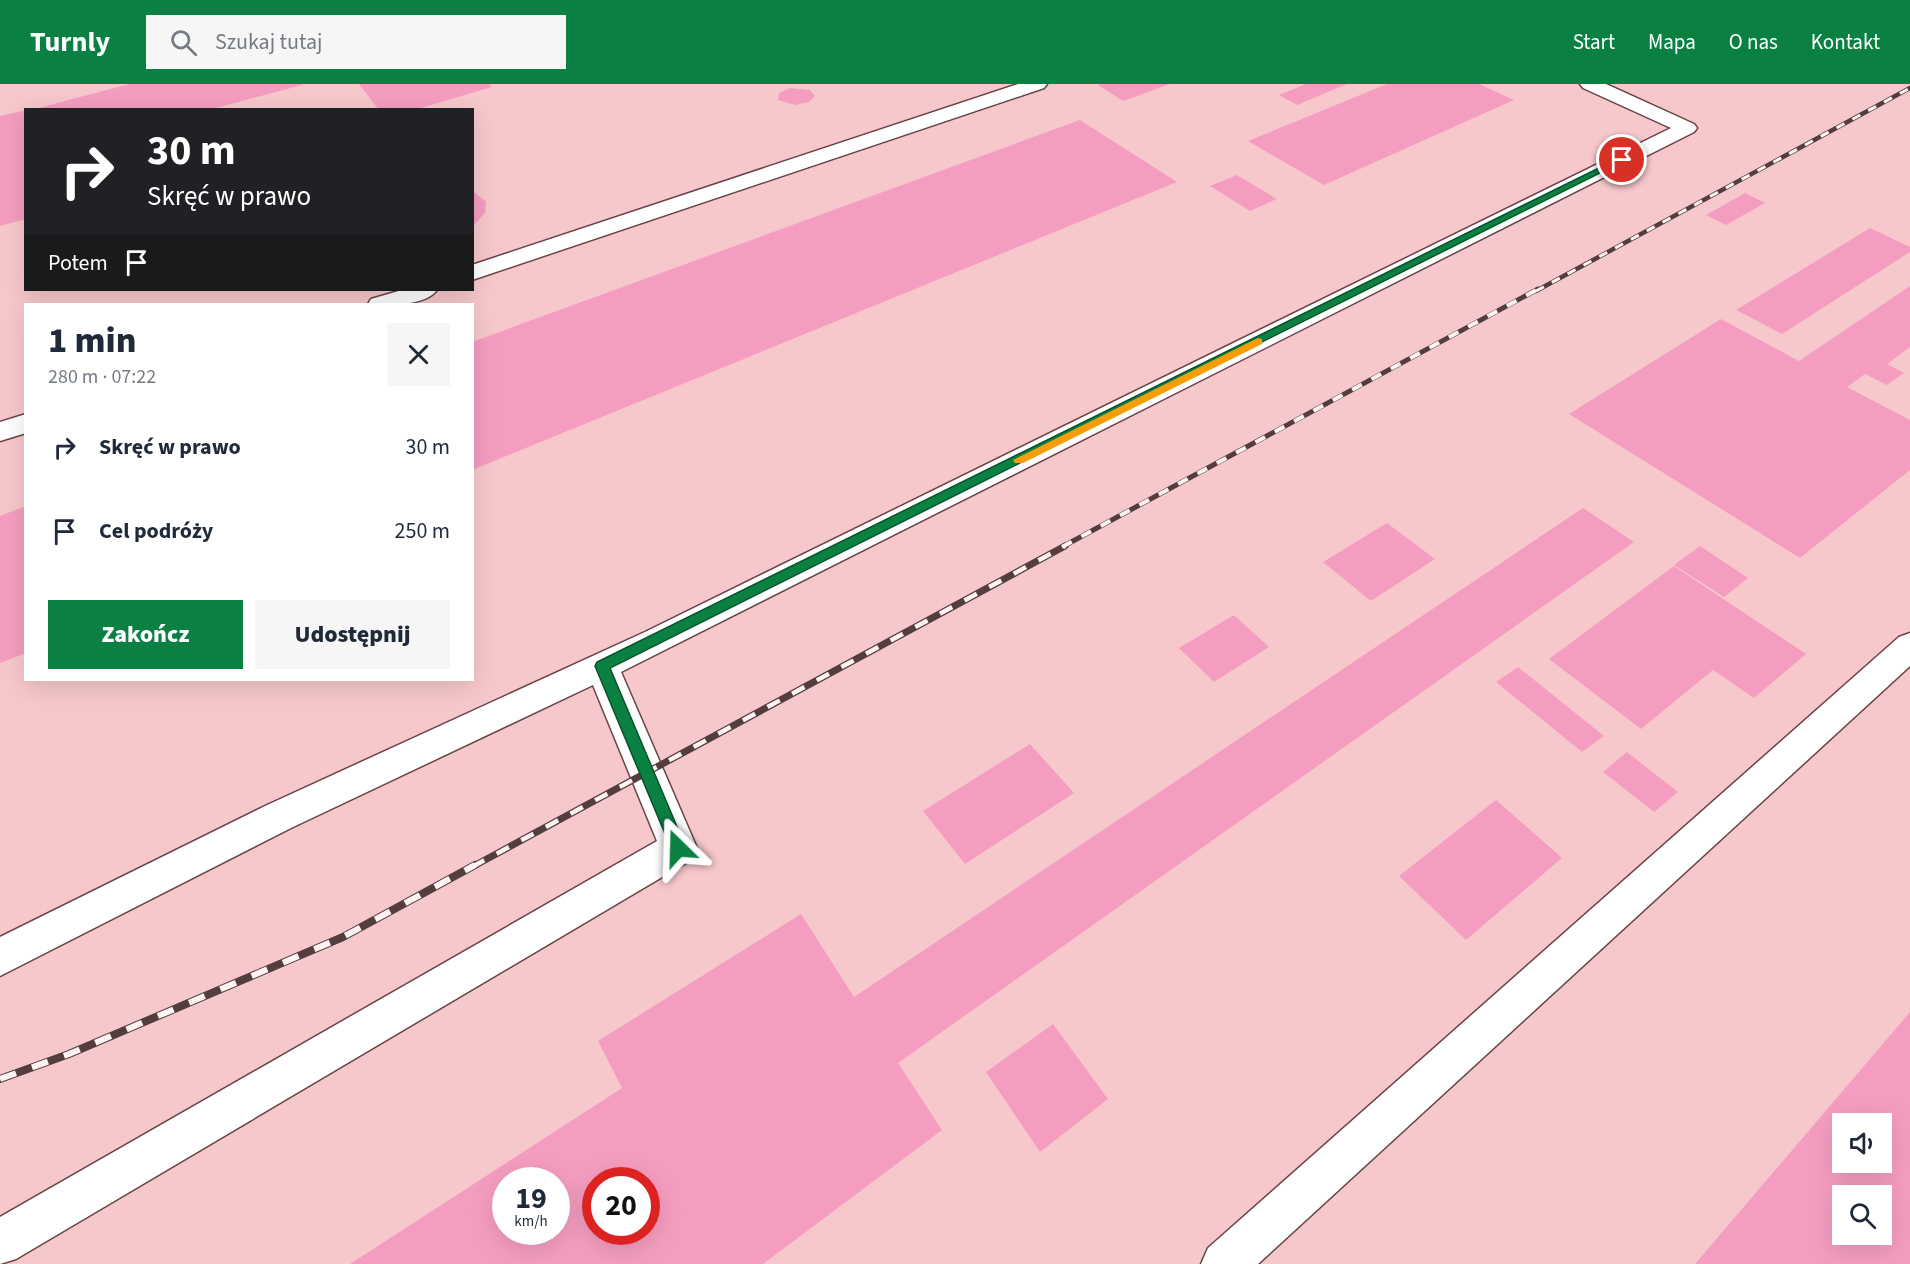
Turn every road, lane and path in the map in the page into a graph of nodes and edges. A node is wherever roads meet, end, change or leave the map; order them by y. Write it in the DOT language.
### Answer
graph roads {
  1 [pos="1037,84"];
  2 [pos="1590,84"];
  3 [pos="474,272"];
  4 [pos="421,291"];
  5 [pos="383,303"];
  6 [pos="24,424"];
  7 [pos="0,432"];
  8 [pos="1910,646"];
  9 [pos="602,666"];
  10 [pos="0,957"];
  11 [pos="0,1243"];
  12 [pos="1224,1264"];
  1 -- 3 [label="lane"];
  2 -- 9 [label="lane"];
  4 -- 5 [label="lane"];
  6 -- 7 [label="lane"];
  8 -- 12 [label="lane"];
  9 -- 10 [label="lane"];
  9 -- 11 [label="lane"];
}
